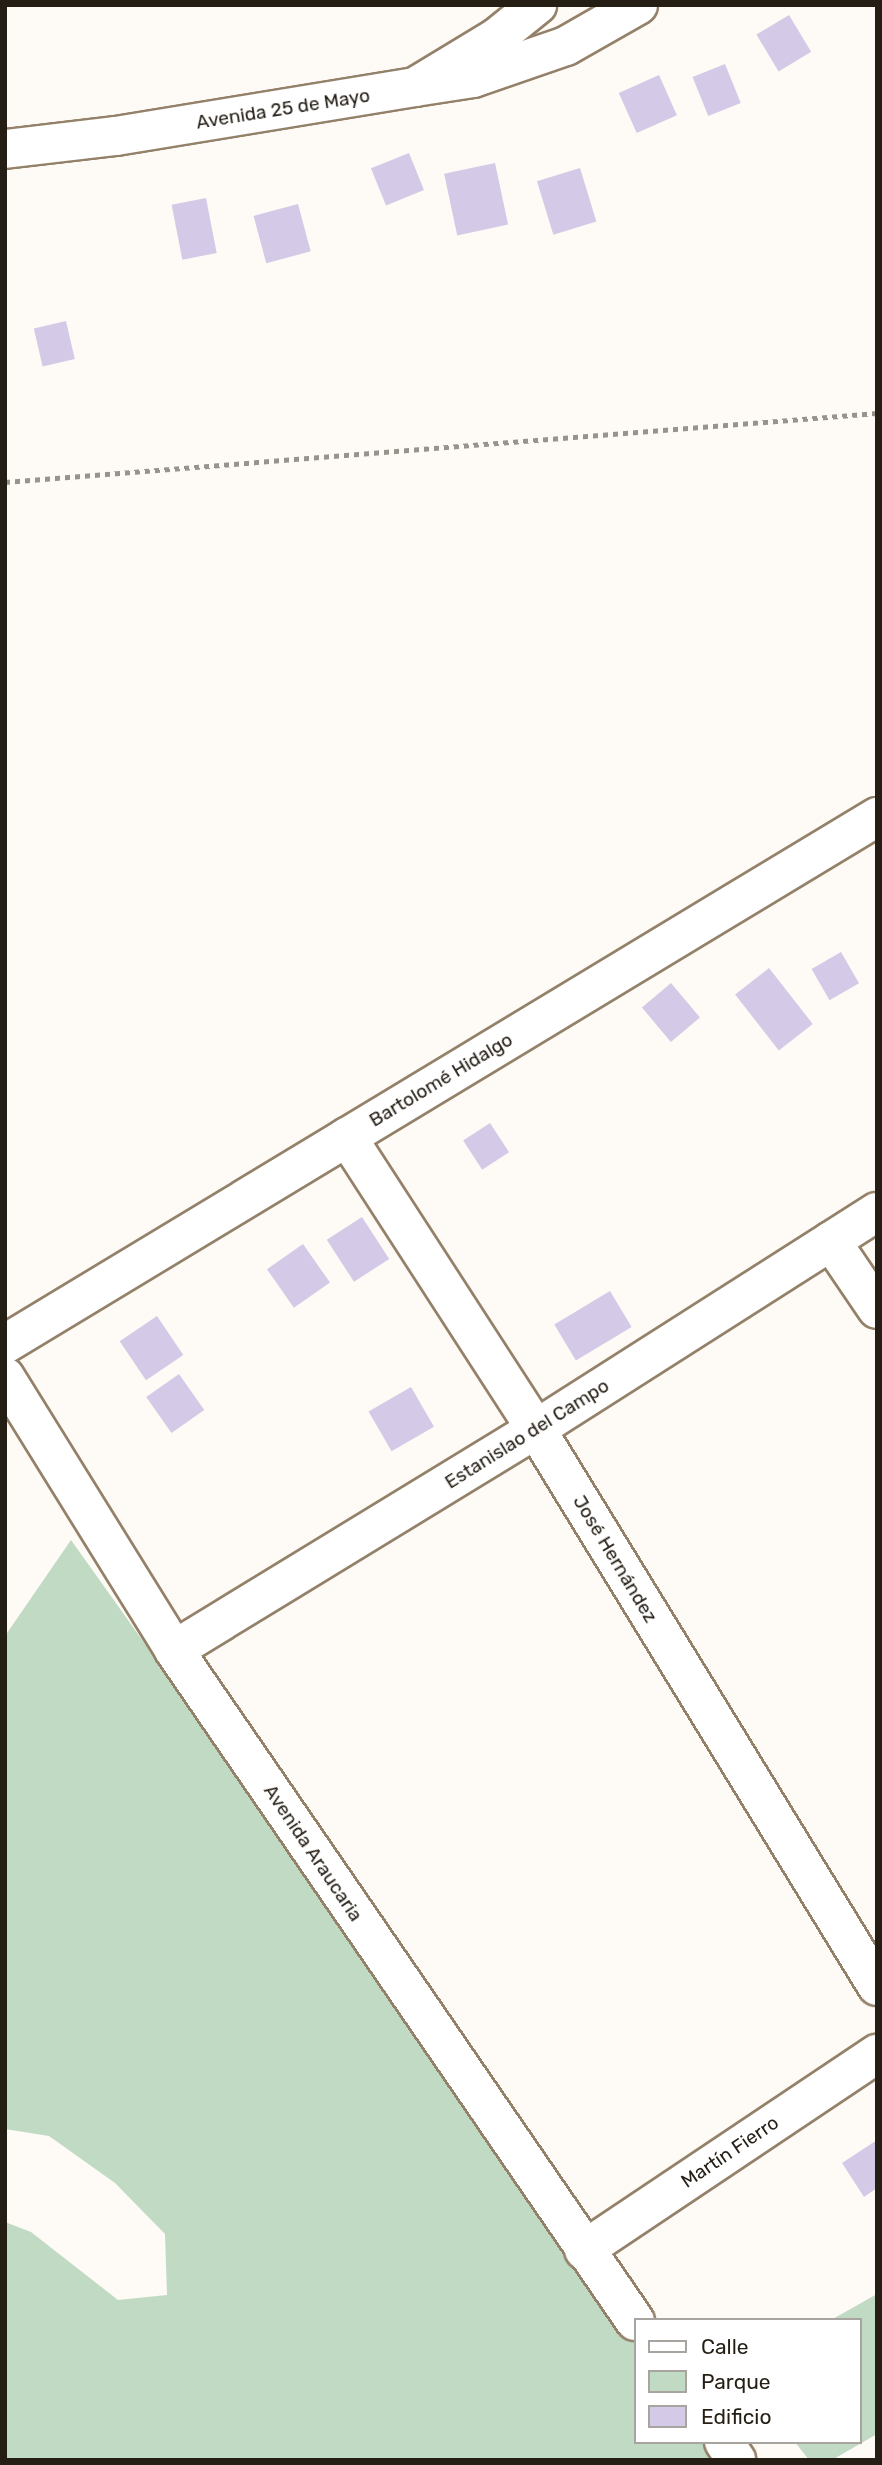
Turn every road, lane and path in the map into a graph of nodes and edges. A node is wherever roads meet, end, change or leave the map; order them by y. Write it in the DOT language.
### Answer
graph roads {
  1 [pos="537,5"];
  2 [pos="638,5"];
  3 [pos="415,87"];
  4 [pos="5,149"];
  5 [pos="877,413"];
  6 [pos="5,482"];
  7 [pos="877,817"];
  8 [pos="347,1137"];
  9 [pos="877,1212"];
  10 [pos="831,1241"];
  11 [pos="877,1310"];
  12 [pos="5,1344"];
  13 [pos="5,1377"];
  14 [pos="536,1429"];
  15 [pos="174,1650"];
  16 [pos="877,1986"];
  17 [pos="877,2054"];
  18 [pos="584,2250"];
  19 [pos="634,2320"];
  20 [pos="725,2444"];
  21 [pos="736,2460"];
  1 -- 3 [label="street, Avenida 25 de Mayo"];
  2 -- 3 [label="street"];
  3 -- 4 [label="street, Avenida 25 de Mayo"];
  5 -- 6 [label="path"];
  7 -- 8 [label="street, Bartolomé Hidalgo"];
  8 -- 12 [label="street, Bartolomé Hidalgo"];
  8 -- 14 [label="street, José Hernández"];
  9 -- 10 [label="street, Estanislao del Campo"];
  10 -- 11 [label="street"];
  10 -- 14 [label="street, Estanislao del Campo"];
  13 -- 15 [label="street, Avenida Araucaria"];
  14 -- 15 [label="street, Estanislao del Campo"];
  14 -- 16 [label="street, José Hernández"];
  15 -- 18 [label="street, Avenida Araucaria"];
  17 -- 18 [label="street, Martín Fierro"];
  18 -- 19 [label="street, Avenida Araucaria"];
  20 -- 21 [label="street"];
}
